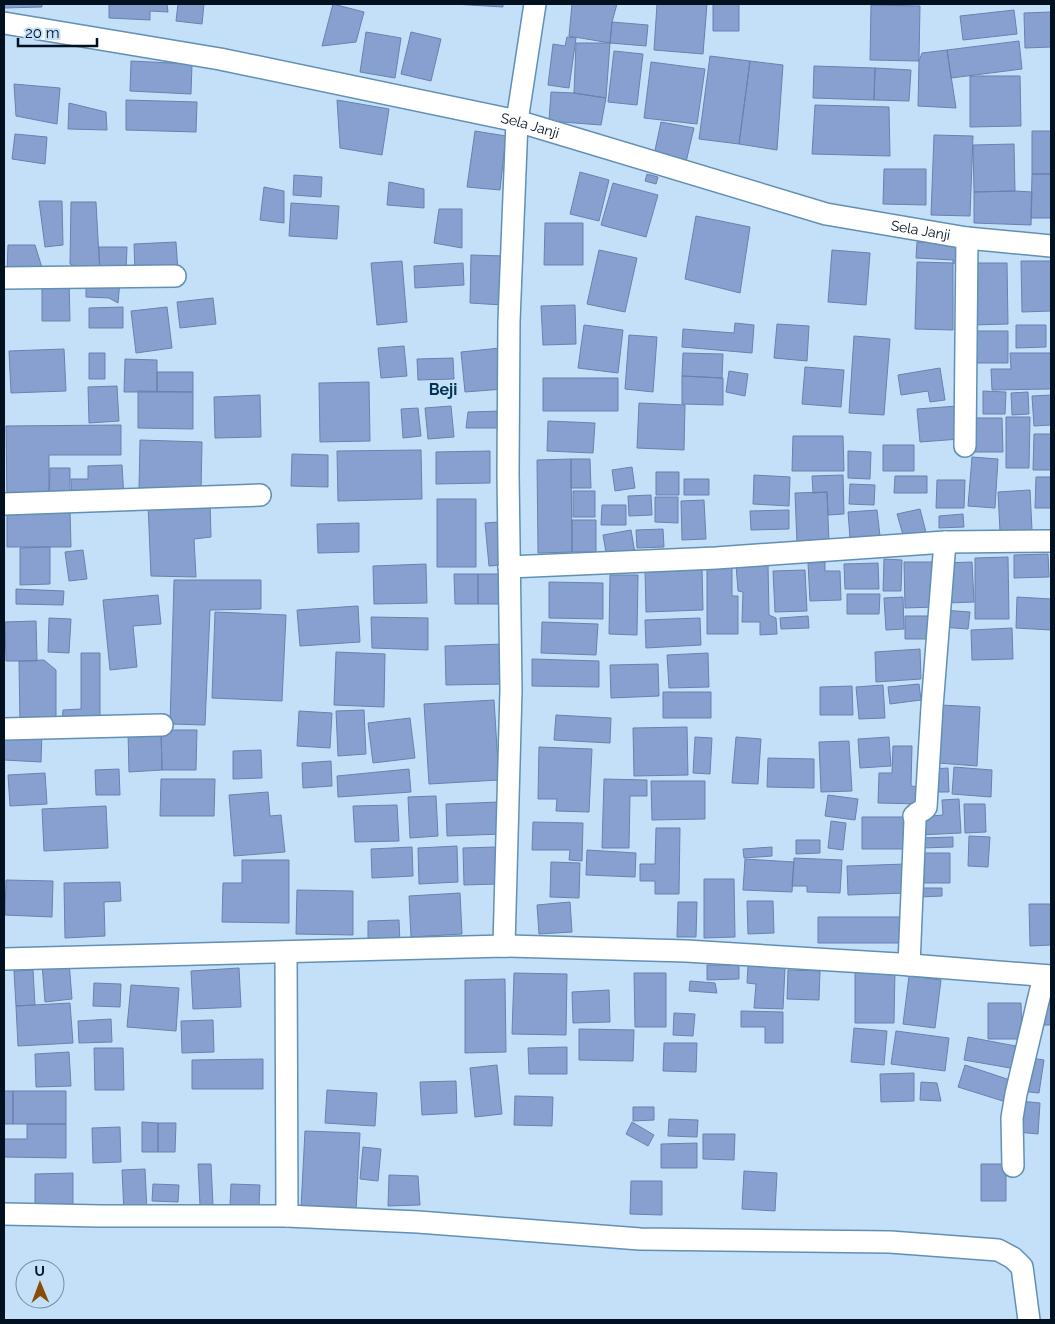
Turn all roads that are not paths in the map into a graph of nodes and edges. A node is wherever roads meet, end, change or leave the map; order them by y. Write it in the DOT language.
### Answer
graph roads {
  1 [pos="535,4"];
  2 [pos="4,23"];
  3 [pos="517,121"];
  4 [pos="967,238"];
  5 [pos="1051,246"];
  6 [pos="175,276"];
  7 [pos="4,278"];
  8 [pos="965,446"];
  9 [pos="260,495"];
  10 [pos="4,504"];
  11 [pos="1051,541"];
  12 [pos="945,542"];
  13 [pos="509,567"];
  14 [pos="162,725"];
  15 [pos="4,728"];
  16 [pos="504,946"];
  17 [pos="286,952"];
  18 [pos="4,959"];
  19 [pos="909,965"];
  20 [pos="1048,976"];
  21 [pos="1013,1166"];
  22 [pos="4,1214"];
  23 [pos="287,1216"];
  24 [pos="1029,1320"];
  1 -- 3 [label="street"];
  2 -- 3 [label="street, Sela Janji"];
  3 -- 4 [label="street, Sela Janji"];
  3 -- 13 [label="street"];
  4 -- 5 [label="street, Sela Janji"];
  4 -- 8 [label="street"];
  6 -- 7 [label="street"];
  9 -- 10 [label="street"];
  11 -- 12 [label="street"];
  12 -- 13 [label="street"];
  12 -- 19 [label="street"];
  13 -- 16 [label="street"];
  14 -- 15 [label="street"];
  16 -- 17 [label="street"];
  16 -- 19 [label="street"];
  17 -- 18 [label="street"];
  17 -- 23 [label="street"];
  19 -- 20 [label="street"];
  20 -- 21 [label="street"];
  22 -- 23 [label="street"];
  23 -- 24 [label="street"];
}
